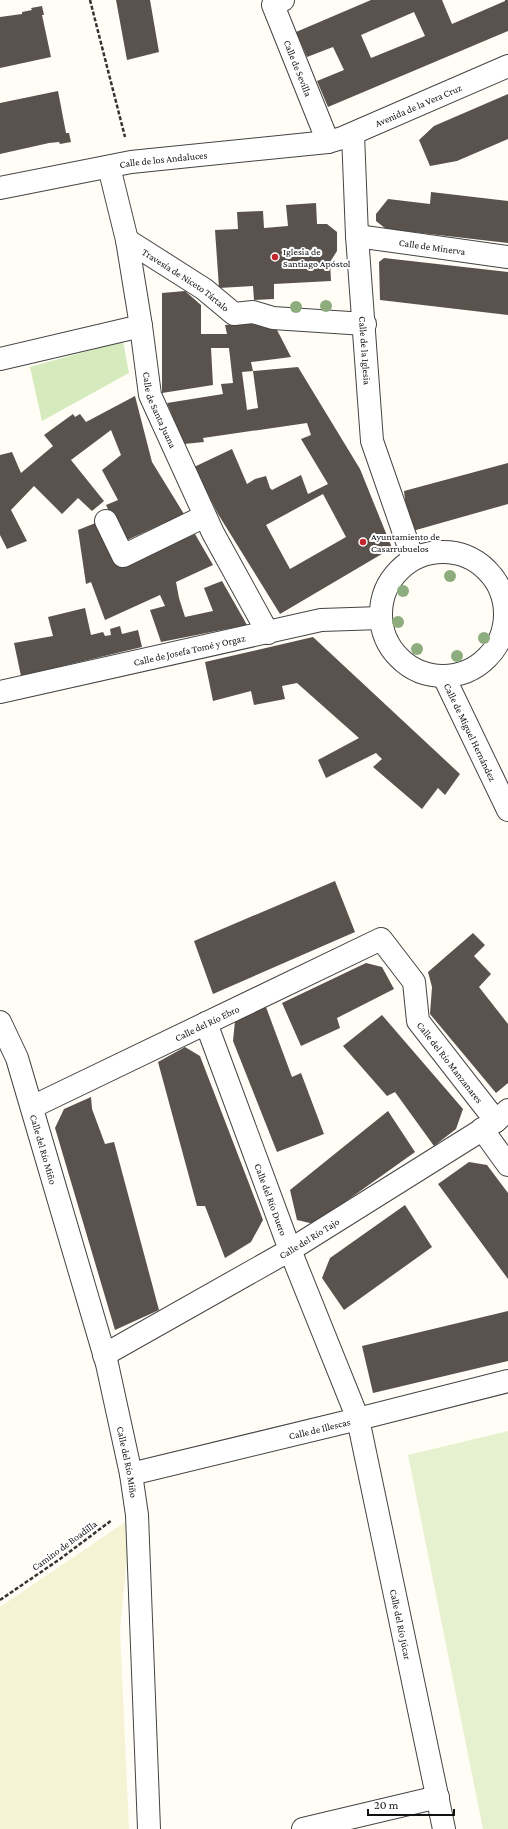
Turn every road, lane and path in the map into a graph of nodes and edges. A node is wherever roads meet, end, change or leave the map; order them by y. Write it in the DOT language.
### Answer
graph roads {
  1 [pos="90,0"];
  2 [pos="283,0"];
  3 [pos="508,66"];
  4 [pos="354,134"];
  5 [pos="328,142"];
  6 [pos="131,162"];
  7 [pos="109,167"];
  8 [pos="0,188"];
  9 [pos="358,236"];
  10 [pos="127,240"];
  11 [pos="508,257"];
  12 [pos="365,324"];
  13 [pos="141,326"];
  14 [pos="0,359"];
  15 [pos="205,516"];
  16 [pos="106,521"];
  17 [pos="413,559"];
  18 [pos="506,596"];
  19 [pos="381,618"];
  20 [pos="268,633"];
  21 [pos="444,677"];
  22 [pos="1,686"];
  23 [pos="508,810"];
  24 [pos="381,939"];
  25 [pos="0,1022"];
  26 [pos="206,1023"];
  27 [pos="32,1106"];
  28 [pos="495,1120"];
  29 [pos="508,1166"];
  30 [pos="290,1250"];
  31 [pos="104,1355"];
  32 [pos="508,1381"];
  33 [pos="358,1419"];
  34 [pos="131,1474"];
  35 [pos="135,1499"];
  36 [pos="0,1600"];
  37 [pos="438,1797"];
  38 [pos="149,1829"];
  39 [pos="303,1829"];
  40 [pos="444,1829"];
  1 -- 6 [label="path"];
  2 -- 5 [label="street, Calle de Sevilla"];
  3 -- 4 [label="street, Avenida de la Vera Cruz"];
  4 -- 5 [label="street, Avenida de la Vera Cruz"];
  4 -- 9 [label="street, Calle de la Iglesia"];
  5 -- 6 [label="street, Calle de los Andaluces"];
  6 -- 7 [label="street, Calle de los Andaluces"];
  7 -- 8 [label="street, Calle de los Andaluces"];
  7 -- 10 [label="street, Calle de Santa Juana"];
  9 -- 11 [label="street, Calle de Minerva"];
  9 -- 12 [label="street, Calle de la Iglesia"];
  10 -- 12 [label="street, Travesía de Niceto Tártalo"];
  10 -- 13 [label="street, Calle de Santa Juana"];
  12 -- 17 [label="street, Calle de la Iglesia"];
  13 -- 14 [label="street"];
  13 -- 15 [label="street, Calle de Santa Juana"];
  15 -- 16 [label="street"];
  15 -- 20 [label="street, Calle de Santa Juana"];
  17 -- 18 [label="street"];
  17 -- 19 [label="street"];
  18 -- 21 [label="street"];
  19 -- 20 [label="street, Calle de Josefa Tomé y Orgaz"];
  19 -- 21 [label="street"];
  20 -- 22 [label="street, Calle de Josefa Tomé y Orgaz"];
  21 -- 23 [label="street, Calle de Miguel Hernández"];
  24 -- 26 [label="street, Calle del Río Ebro"];
  24 -- 28 [label="street, Calle del Río Manzanares"];
  25 -- 27 [label="street, Calle del Río Miño"];
  26 -- 27 [label="street, Calle del Río Ebro"];
  26 -- 30 [label="street, Calle del Río Duero"];
  27 -- 31 [label="street, Calle del Río Miño"];
  28 -- 29 [label="street, Calle del Río Manzanares"];
  28 -- 30 [label="street, Calle del Río Tajo"];
  30 -- 31 [label="street, Calle del Río Tajo"];
  30 -- 33 [label="street, Calle del Río Duero"];
  31 -- 34 [label="street, Calle del Río Miño"];
  32 -- 33 [label="street, Calle de Illescas"];
  33 -- 34 [label="street, Calle de Illescas"];
  33 -- 37 [label="street, Calle del Río Júcar"];
  34 -- 35 [label="street, Calle del Río Miño"];
  35 -- 36 [label="path, Camino de Boadilla"];
  35 -- 38 [label="street, Calle del Río Miño"];
  37 -- 39 [label="street"];
  37 -- 40 [label="street, Calle del Río Júcar"];
}
